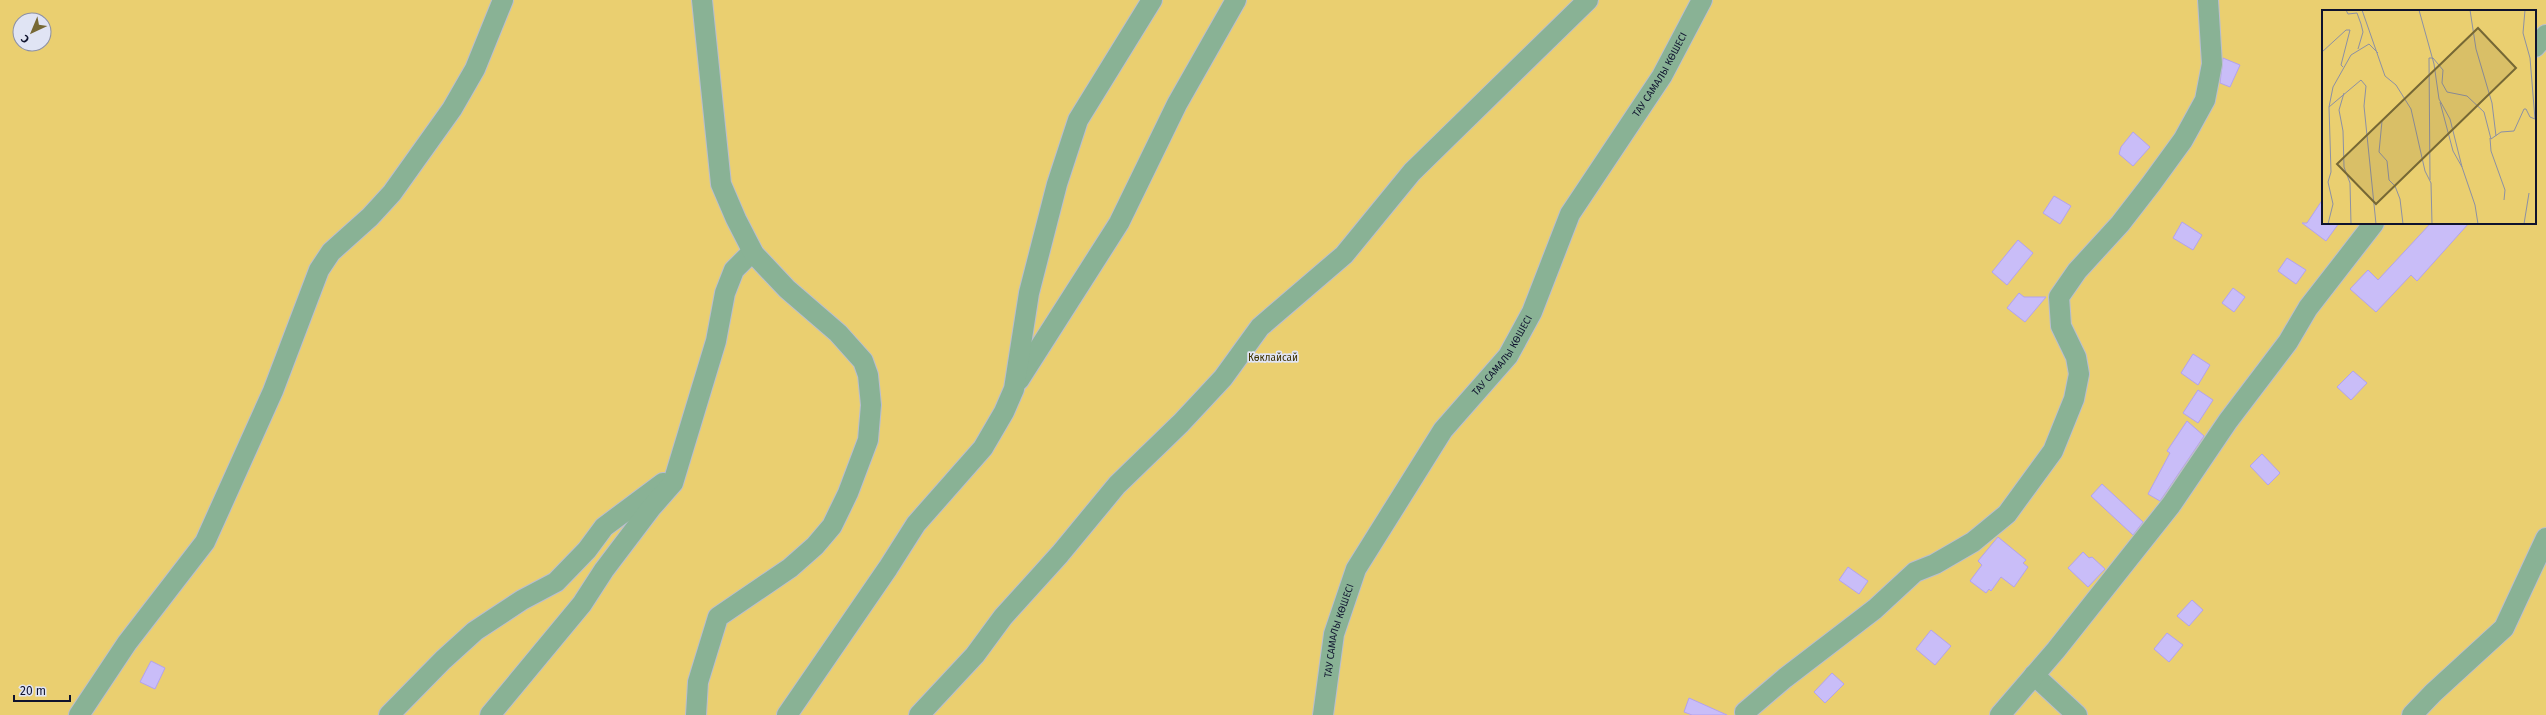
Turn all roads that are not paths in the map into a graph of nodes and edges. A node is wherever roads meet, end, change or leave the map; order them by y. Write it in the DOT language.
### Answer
graph roads {
  1 [pos="503,0"];
  2 [pos="702,0"];
  3 [pos="1152,0"];
  4 [pos="1236,0"];
  5 [pos="1588,0"];
  6 [pos="1702,0"];
  7 [pos="2208,0"];
  8 [pos="2373,224"];
  9 [pos="754,254"];
  10 [pos="1014,388"];
  11 [pos="676,473"];
  12 [pos="2546,538"];
  13 [pos="2034,675"];
  14 [pos="1745,712"];
  15 [pos="2078,714"];
  16 [pos="79,715"];
  17 [pos="389,715"];
  18 [pos="490,715"];
  19 [pos="696,715"];
  20 [pos="787,715"];
  21 [pos="919,715"];
  22 [pos="1322,715"];
  23 [pos="2000,715"];
  24 [pos="2412,715"];
  1 -- 16 [label="street"];
  2 -- 9 [label="street"];
  3 -- 10 [label="street"];
  4 -- 10 [label="street"];
  5 -- 21 [label="street"];
  6 -- 22 [label="street, ТАУ САМАЛЫ КӨШЕСІ"];
  7 -- 14 [label="street"];
  8 -- 13 [label="street"];
  9 -- 11 [label="street"];
  9 -- 19 [label="street"];
  10 -- 20 [label="street"];
  11 -- 17 [label="street"];
  11 -- 18 [label="street"];
  12 -- 24 [label="street"];
  13 -- 15 [label="street"];
  13 -- 23 [label="street"];
}
